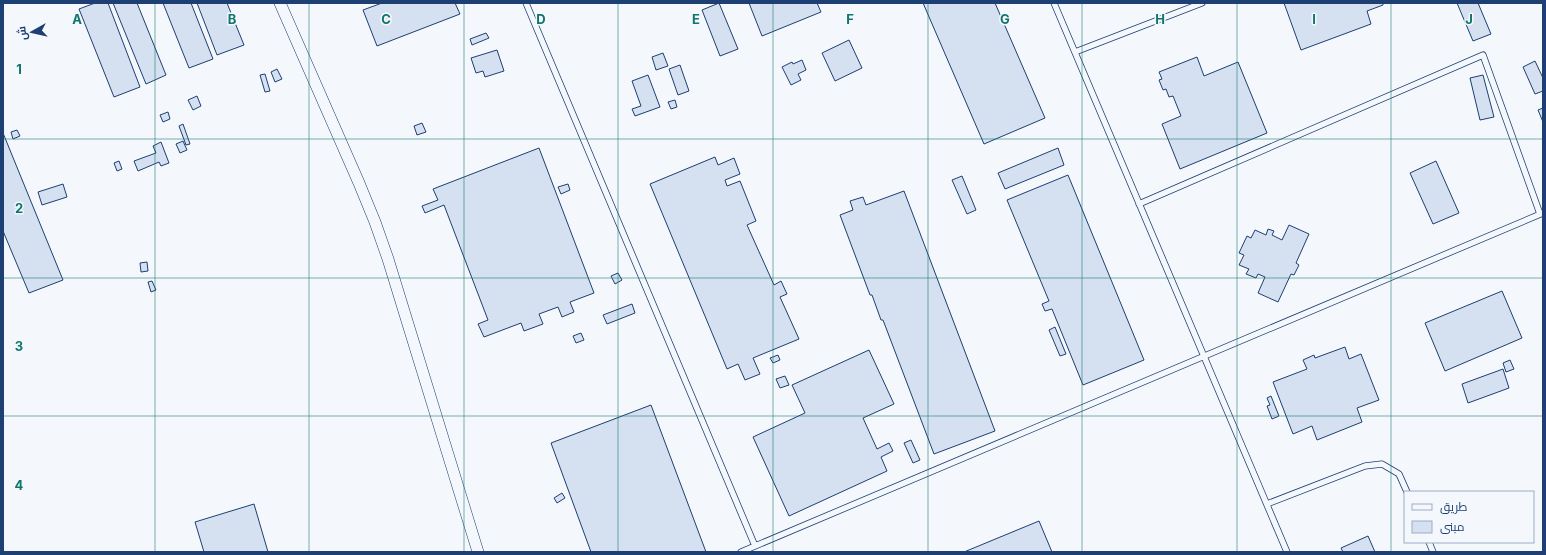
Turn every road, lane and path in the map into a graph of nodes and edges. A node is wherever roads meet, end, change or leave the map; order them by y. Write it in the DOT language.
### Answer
graph roads {
  1 [pos="280,3"];
  2 [pos="526,3"];
  3 [pos="1054,3"];
  4 [pos="1202,3"];
  5 [pos="1075,52"];
  6 [pos="1139,204"];
  7 [pos="1542,213"];
  8 [pos="1204,356"];
  9 [pos="1407,491"];
  10 [pos="1266,504"];
  11 [pos="755,546"];
  12 [pos="478,552"];
  13 [pos="741,552"];
  14 [pos="1287,552"];
  1 -- 12 [label="street"];
  2 -- 11 [label="lane"];
  3 -- 5 [label="lane"];
  4 -- 5 [label="lane"];
  5 -- 6 [label="lane"];
  6 -- 7 [label="lane"];
  6 -- 8 [label="lane"];
  7 -- 8 [label="lane"];
  8 -- 10 [label="lane"];
  8 -- 11 [label="lane"];
  9 -- 10 [label="lane"];
  10 -- 14 [label="lane"];
  11 -- 13 [label="lane"];
}
